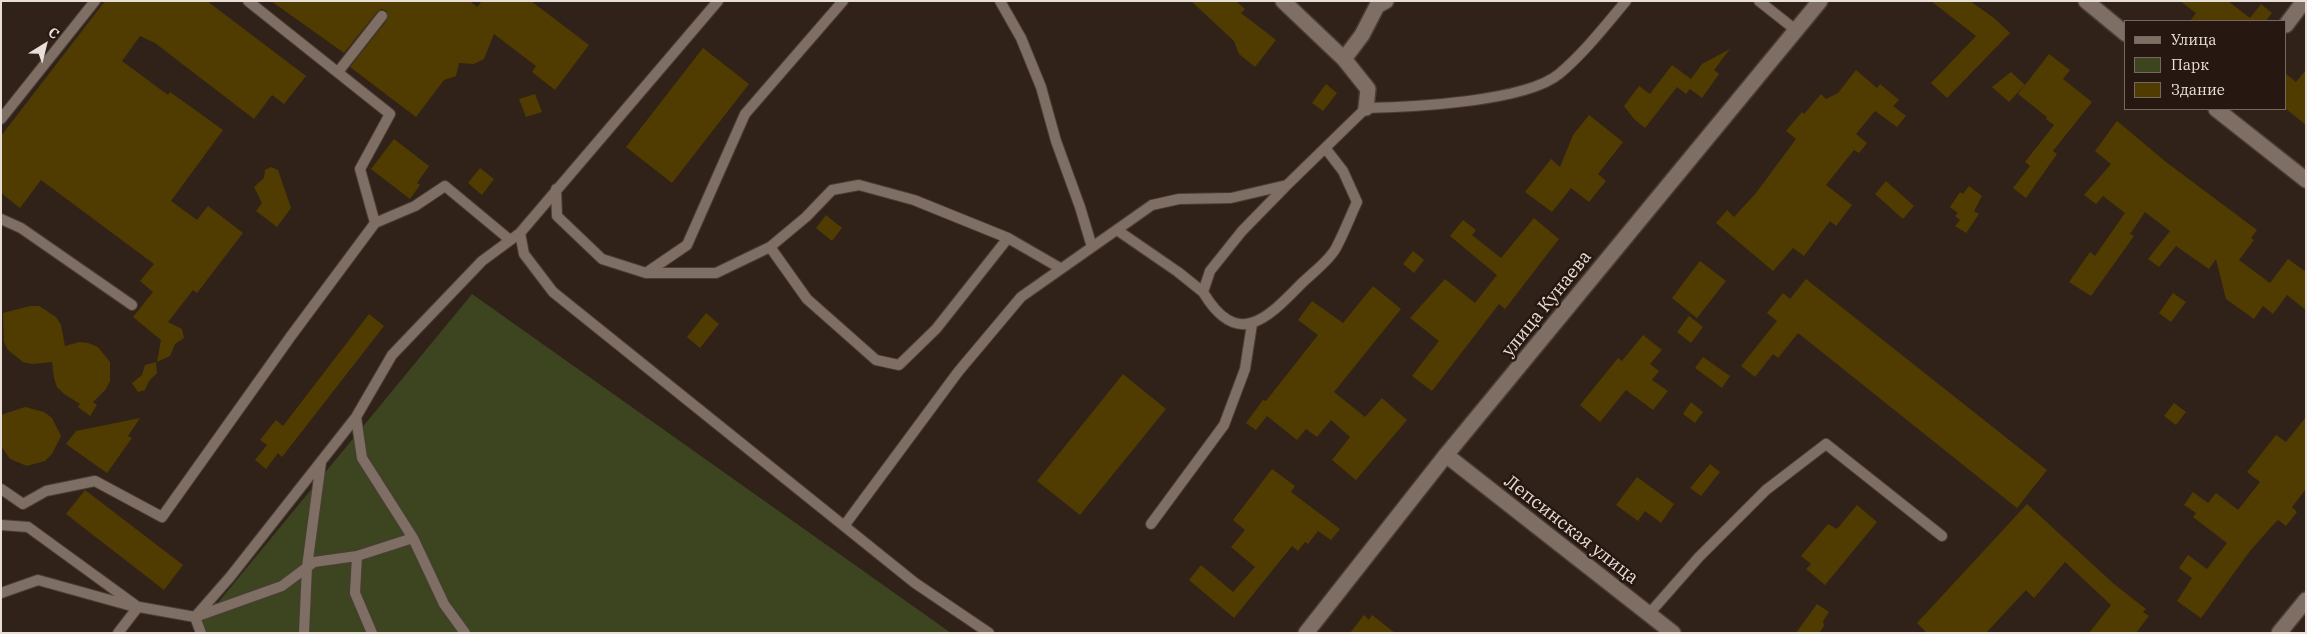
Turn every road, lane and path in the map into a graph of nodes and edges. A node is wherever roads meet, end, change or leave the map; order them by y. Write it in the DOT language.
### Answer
graph roads {
  1 [pos="96,1"];
  2 [pos="248,1"];
  3 [pos="718,1"];
  4 [pos="843,1"];
  5 [pos="1000,1"];
  6 [pos="1283,1"];
  7 [pos="1386,1"];
  8 [pos="1626,1"];
  9 [pos="1759,1"];
  10 [pos="1820,1"];
  11 [pos="2086,1"];
  12 [pos="2304,1"];
  13 [pos="382,16"];
  14 [pos="2287,24"];
  15 [pos="1796,31"];
  16 [pos="2124,32"];
  17 [pos="1344,59"];
  18 [pos="338,72"];
  19 [pos="1366,108"];
  20 [pos="2219,110"];
  21 [pos="1,120"];
  22 [pos="1326,149"];
  23 [pos="2306,180"];
  24 [pos="1287,185"];
  25 [pos="556,189"];
  26 [pos="1,219"];
  27 [pos="375,223"];
  28 [pos="1117,230"];
  29 [pos="520,233"];
  30 [pos="1008,238"];
  31 [pos="510,240"];
  32 [pos="770,247"];
  33 [pos="1092,247"];
  34 [pos="1060,268"];
  35 [pos="646,273"];
  36 [pos="1202,292"];
  37 [pos="132,305"];
  38 [pos="1252,324"];
  39 [pos="356,417"];
  40 [pos="1446,455"];
  41 [pos="322,460"];
  42 [pos="1,489"];
  43 [pos="1150,524"];
  44 [pos="1,525"];
  45 [pos="844,526"];
  46 [pos="1942,536"];
  47 [pos="413,538"];
  48 [pos="357,556"];
  49 [pos="307,568"];
  50 [pos="1,593"];
  51 [pos="2306,600"];
  52 [pos="138,607"];
  53 [pos="1648,615"];
  54 [pos="195,617"];
  55 [pos="118,633"];
  56 [pos="201,633"];
  57 [pos="304,633"];
  58 [pos="372,633"];
  59 [pos="466,633"];
  60 [pos="989,633"];
  61 [pos="1306,633"];
  62 [pos="1673,633"];
  63 [pos="2279,633"];
  1 -- 21 [label="lane"];
  2 -- 18 [label="lane"];
  3 -- 25 [label="lane"];
  4 -- 35 [label="lane"];
  5 -- 33 [label="lane"];
  6 -- 17 [label="main road"];
  7 -- 17 [label="main road"];
  8 -- 19 [label="lane"];
  9 -- 15 [label="lane"];
  10 -- 15 [label="main road, улица Кунаева"];
  11 -- 16 [label="main road"];
  12 -- 14 [label="main road"];
  13 -- 18 [label="lane"];
  15 -- 40 [label="main road, улица Кунаева"];
  17 -- 19 [label="main road"];
  18 -- 27 [label="lane"];
  19 -- 22 [label="lane"];
  20 -- 23 [label="main road"];
  22 -- 24 [label="lane"];
  22 -- 38 [label="lane"];
  24 -- 28 [label="lane"];
  24 -- 36 [label="lane"];
  25 -- 29 [label="lane"];
  25 -- 35 [label="lane"];
  26 -- 37 [label="lane"];
  27 -- 31 [label="lane"];
  27 -- 42 [label="lane"];
  28 -- 33 [label="lane"];
  28 -- 36 [label="lane"];
  29 -- 31 [label="lane"];
  29 -- 45 [label="lane"];
  30 -- 32 [label="lane"];
  30 -- 32 [label="lane"];
  30 -- 34 [label="lane"];
  31 -- 39 [label="lane"];
  32 -- 35 [label="lane"];
  33 -- 34 [label="lane"];
  34 -- 45 [label="lane"];
  36 -- 38 [label="lane"];
  38 -- 43 [label="lane"];
  39 -- 41 [label="lane"];
  39 -- 47 [label="lane"];
  40 -- 53 [label="main road, Лепсинская улица"];
  40 -- 61 [label="main road, улица Кунаева"];
  41 -- 49 [label="lane"];
  41 -- 54 [label="lane"];
  44 -- 52 [label="lane"];
  45 -- 60 [label="lane"];
  46 -- 53 [label="lane"];
  47 -- 48 [label="lane"];
  47 -- 59 [label="lane"];
  48 -- 49 [label="lane"];
  48 -- 58 [label="lane"];
  49 -- 54 [label="lane"];
  49 -- 57 [label="lane"];
  50 -- 52 [label="lane"];
  51 -- 63 [label="main road"];
  52 -- 54 [label="lane"];
  52 -- 55 [label="lane"];
  53 -- 62 [label="main road, Лепсинская улица"];
  54 -- 56 [label="lane"];
}
